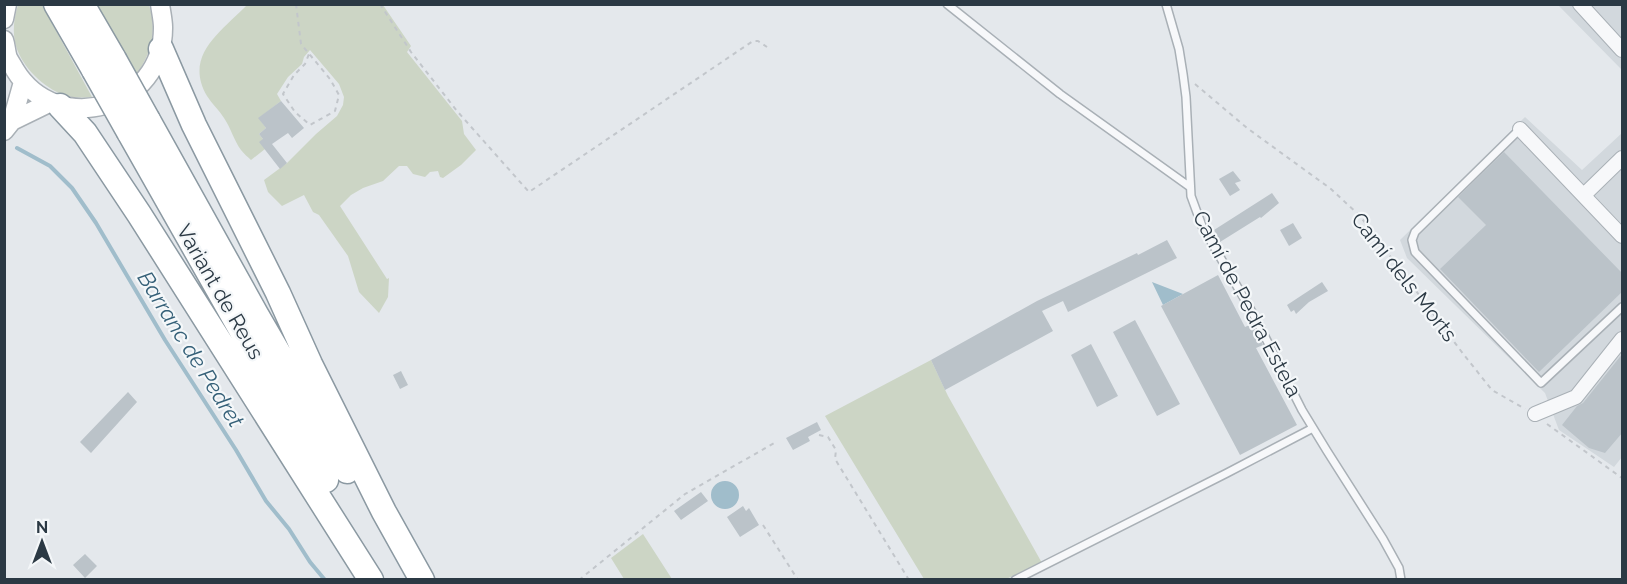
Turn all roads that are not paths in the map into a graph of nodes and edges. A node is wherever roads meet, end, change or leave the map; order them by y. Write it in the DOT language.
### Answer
graph roads {
  1 [pos="7,4"];
  2 [pos="56,4"];
  3 [pos="82,4"];
  4 [pos="160,4"];
  5 [pos="947,4"];
  6 [pos="1166,4"];
  7 [pos="1580,4"];
  8 [pos="4,19"];
  9 [pos="4,40"];
  10 [pos="161,49"];
  11 [pos="1623,50"];
  12 [pos="104,65"];
  13 [pos="23,82"];
  14 [pos="56,104"];
  15 [pos="8,126"];
  16 [pos="139,126"];
  17 [pos="1520,129"];
  18 [pos="1623,158"];
  19 [pos="1190,187"];
  20 [pos="1584,195"];
  21 [pos="1623,236"];
  22 [pos="1623,307"];
  23 [pos="1623,339"];
  24 [pos="1534,414"];
  25 [pos="1313,428"];
  26 [pos="371,579"];
  27 [pos="384,579"];
  28 [pos="410,579"];
  29 [pos="422,579"];
  30 [pos="1015,579"];
  31 [pos="1401,579"];
  1 -- 8 [label="main road"];
  2 -- 12 [label="highway, Variant de Reus"];
  3 -- 12 [label="highway, Variant de Reus"];
  4 -- 10 [label="main road"];
  5 -- 19 [label="lane"];
  6 -- 19 [label="lane, Camí de Pedra Estela"];
  7 -- 11 [label="street"];
  9 -- 13 [label="main road"];
  10 -- 14 [label="main road"];
  10 -- 29 [label="highway"];
  12 -- 16 [label="highway, Variant de Reus, bridge"];
  13 -- 14 [label="main road"];
  13 -- 15 [label="main road"];
  14 -- 15 [label="main road"];
  14 -- 26 [label="highway"];
  16 -- 27 [label="highway, Variant de Reus"];
  16 -- 28 [label="highway, Variant de Reus"];
  17 -- 20 [label="street"];
  17 -- 22 [label="lane"];
  18 -- 20 [label="street"];
  19 -- 25 [label="lane, Camí de Pedra Estela"];
  20 -- 21 [label="street"];
  23 -- 24 [label="street"];
  25 -- 30 [label="lane"];
  25 -- 31 [label="lane, Camí de Pedra Estela"];
}
